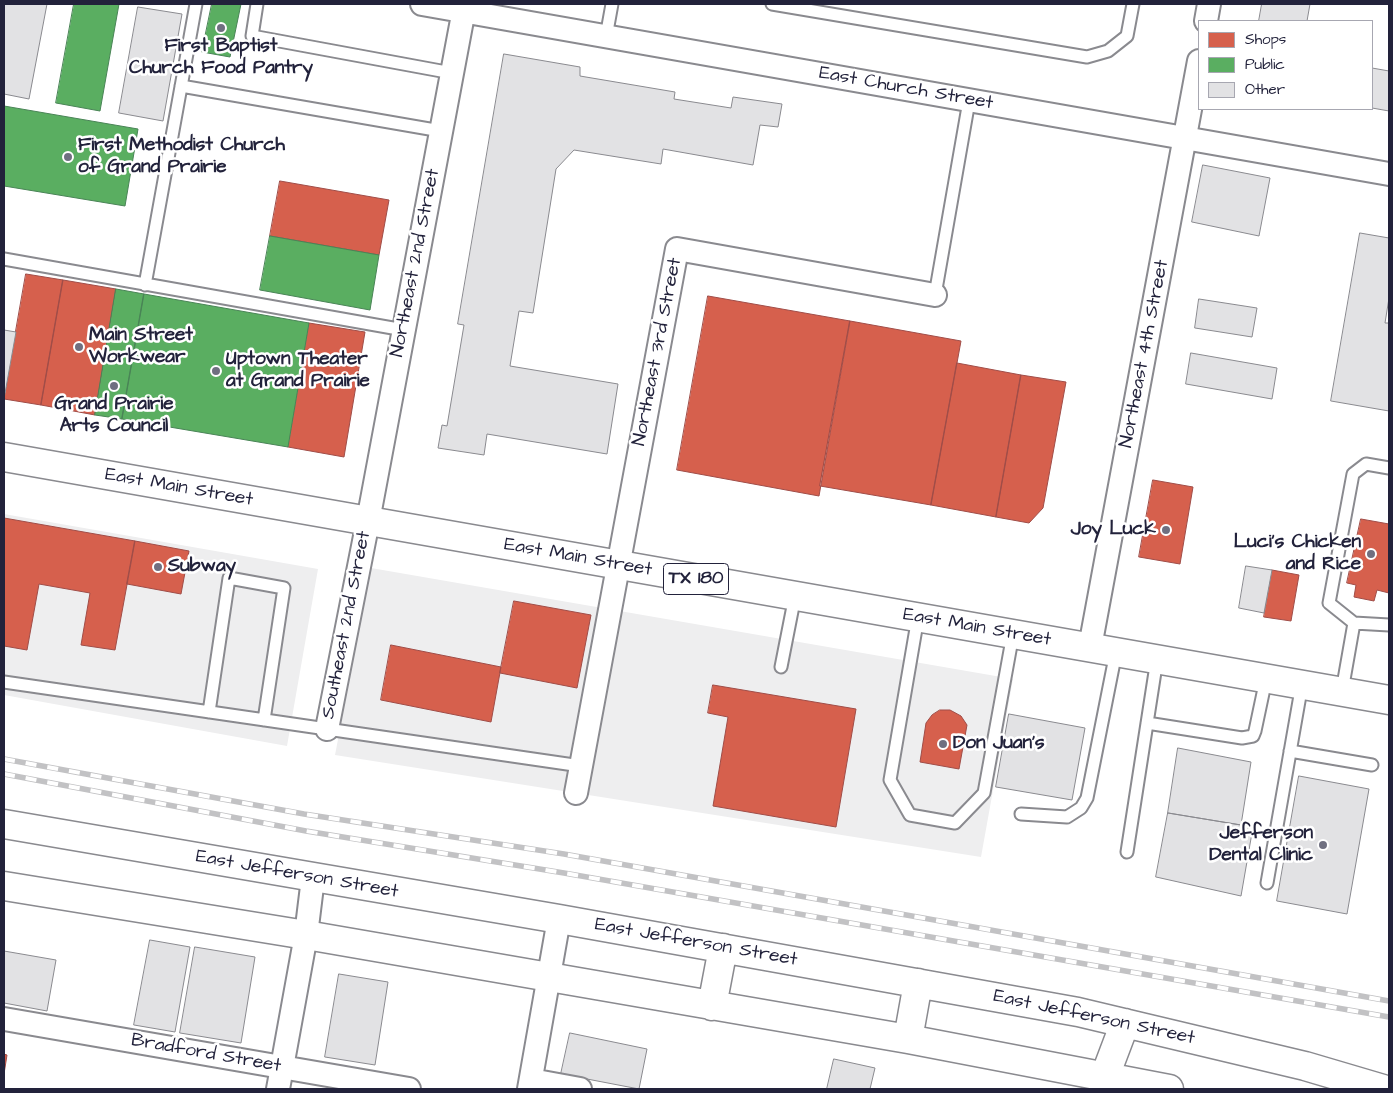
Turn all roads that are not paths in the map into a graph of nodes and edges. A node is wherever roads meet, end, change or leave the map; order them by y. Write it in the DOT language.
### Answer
graph roads {
  1 [pos="196,4"];
  2 [pos="257,4"];
  3 [pos="422,4"];
  4 [pos="612,4"];
  5 [pos="772,4"];
  6 [pos="1133,4"];
  7 [pos="1209,4"];
  8 [pos="464,8"];
  9 [pos="1206,20"];
  10 [pos="606,37"];
  11 [pos="1198,66"];
  12 [pos="452,73"];
  13 [pos="181,86"];
  14 [pos="969,100"];
  15 [pos="441,131"];
  16 [pos="1186,139"];
  17 [pos="1389,174"];
  18 [pos="4,259"];
  19 [pos="145,285"];
  20 [pos="935,295"];
  21 [pos="404,330"];
  22 [pos="4,457"];
  23 [pos="1389,468"];
  24 [pos="368,521"];
  25 [pos="618,565"];
  26 [pos="795,596"];
  27 [pos="918,618"];
  28 [pos="1354,623"];
  29 [pos="1389,625"];
  30 [pos="1013,634"];
  31 [pos="1103,650"];
  32 [pos="1157,659"];
  33 [pos="781,667"];
  34 [pos="1266,678"];
  35 [pos="4,682"];
  36 [pos="1302,684"];
  37 [pos="1342,691"];
  38 [pos="1389,700"];
  39 [pos="209,712"];
  40 [pos="264,720"];
  41 [pos="1147,723"];
  42 [pos="327,729"];
  43 [pos="1290,751"];
  44 [pos="1372,765"];
  45 [pos="581,766"];
  46 [pos="576,793"];
  47 [pos="1021,814"];
  48 [pos="4,824"];
  49 [pos="1127,852"];
  50 [pos="313,878"];
  51 [pos="1266,883"];
  52 [pos="4,886"];
  53 [pos="559,919"];
  54 [pos="306,935"];
  55 [pos="723,948"];
  56 [pos="549,978"];
  57 [pos="918,983"];
  58 [pos="712,1006"];
  59 [pos="4,1019"];
  60 [pos="1125,1023"];
  61 [pos="908,1039"];
  62 [pos="1105,1076"];
  63 [pos="280,1078"];
  64 [pos="530,1085"];
  65 [pos="409,1089"];
  66 [pos="580,1089"];
  67 [pos="1169,1089"];
  68 [pos="1384,1089"];
  1 -- 13 [label="lane"];
  2 -- 12 [label="lane"];
  3 -- 8 [label="street, East Church Street"];
  4 -- 10 [label="lane"];
  5 -- 6 [label="lane"];
  7 -- 9 [label="street"];
  8 -- 10 [label="street, East Church Street"];
  8 -- 12 [label="street, Northeast 2nd Street"];
  10 -- 14 [label="street, East Church Street"];
  11 -- 16 [label="street, Northeast 4th Street"];
  12 -- 15 [label="street, Northeast 2nd Street"];
  13 -- 15 [label="lane"];
  13 -- 19 [label="lane"];
  14 -- 16 [label="street, East Church Street"];
  14 -- 20 [label="lane"];
  15 -- 21 [label="street, Northeast 2nd Street"];
  16 -- 17 [label="street, East Church Street"];
  16 -- 31 [label="street, Northeast 4th Street"];
  18 -- 19 [label="lane"];
  19 -- 21 [label="lane"];
  20 -- 25 [label="street, Northeast 3rd Street"];
  21 -- 24 [label="street, Northeast 2nd Street"];
  22 -- 24 [label="main road, East Main Street / TX 180"];
  23 -- 28 [label="lane"];
  24 -- 25 [label="main road, East Main Street / TX 180"];
  24 -- 42 [label="street, Southeast 2nd Street"];
  25 -- 26 [label="main road, East Main Street / TX 180"];
  25 -- 45 [label="street"];
  26 -- 27 [label="main road, East Main Street / TX 180"];
  26 -- 33 [label="lane"];
  27 -- 30 [label="main road, East Main Street / TX 180"];
  27 -- 30 [label="lane"];
  28 -- 29 [label="lane"];
  28 -- 37 [label="lane"];
  30 -- 31 [label="main road, East Main Street / TX 180"];
  31 -- 32 [label="main road, East Main Street / TX 180"];
  31 -- 47 [label="lane"];
  32 -- 34 [label="main road, East Main Street / TX 180"];
  32 -- 41 [label="lane"];
  34 -- 36 [label="main road, East Main Street / TX 180"];
  34 -- 41 [label="lane"];
  35 -- 39 [label="lane"];
  36 -- 37 [label="main road, East Main Street / TX 180"];
  36 -- 43 [label="lane"];
  37 -- 38 [label="main road, East Main Street / TX 180"];
  39 -- 40 [label="lane"];
  39 -- 40 [label="lane"];
  40 -- 42 [label="lane"];
  41 -- 49 [label="lane"];
  42 -- 45 [label="lane"];
  43 -- 44 [label="lane"];
  43 -- 51 [label="lane"];
  45 -- 46 [label="street"];
  48 -- 50 [label="main road, East Jefferson Street"];
  50 -- 53 [label="main road, East Jefferson Street"];
  50 -- 54 [label="street"];
  52 -- 54 [label="main road"];
  53 -- 55 [label="main road, East Jefferson Street"];
  53 -- 56 [label="street"];
  54 -- 56 [label="main road"];
  54 -- 63 [label="street"];
  55 -- 57 [label="main road, East Jefferson Street"];
  55 -- 58 [label="main road"];
  56 -- 58 [label="main road"];
  56 -- 64 [label="street"];
  57 -- 60 [label="main road, East Jefferson Street"];
  57 -- 61 [label="main road"];
  58 -- 61 [label="main road"];
  59 -- 63 [label="street, Bradford Street"];
  60 -- 62 [label="main road"];
  60 -- 68 [label="main road, East Jefferson Street"];
  61 -- 62 [label="main road"];
  62 -- 67 [label="main road"];
  63 -- 65 [label="street, Bradford Street"];
  64 -- 66 [label="street"];
}
